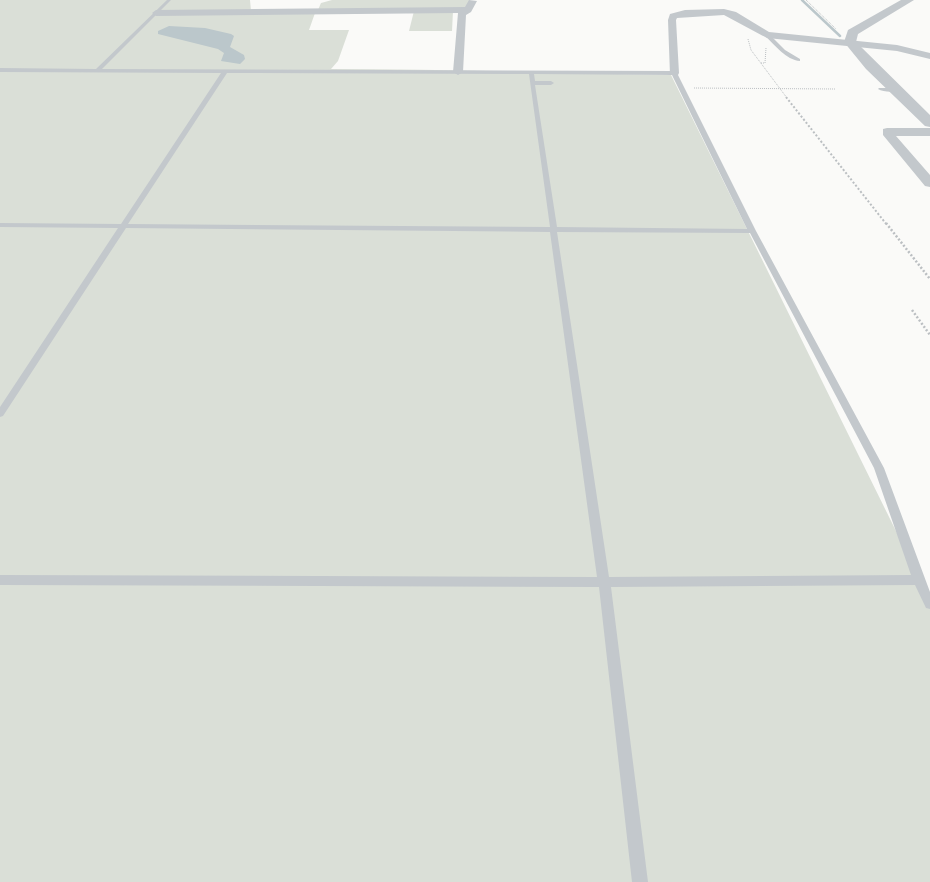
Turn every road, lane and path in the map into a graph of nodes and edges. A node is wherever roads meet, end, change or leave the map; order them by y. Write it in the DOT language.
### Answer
graph roads {
  1 [pos="169,0"];
  2 [pos="474,0"];
  3 [pos="806,0"];
  4 [pos="909,0"];
  5 [pos="716,3"];
  6 [pos="468,10"];
  7 [pos="724,12"];
  8 [pos="156,13"];
  9 [pos="743,34"];
  10 [pos="767,35"];
  11 [pos="850,39"];
  12 [pos="930,56"];
  13 [pos="798,60"];
  14 [pos="0,70"];
  15 [pos="97,71"];
  16 [pos="225,71"];
  17 [pos="458,72"];
  18 [pos="531,73"];
  19 [pos="674,73"];
  20 [pos="532,82"];
  21 [pos="550,83"];
  22 [pos="681,88"];
  23 [pos="780,88"];
  24 [pos="835,89"];
  25 [pos="881,90"];
  26 [pos="896,90"];
  27 [pos="930,123"];
  28 [pos="930,132"];
  29 [pos="930,183"];
  30 [pos="0,225"];
  31 [pos="126,225"];
  32 [pos="554,228"];
  33 [pos="752,231"];
  34 [pos="930,279"];
  35 [pos="912,310"];
  36 [pos="930,335"];
  37 [pos="0,414"];
  38 [pos="0,580"];
  39 [pos="917,580"];
  40 [pos="604,582"];
  41 [pos="930,604"];
  42 [pos="640,882"];
  1 -- 8 [label="lane"];
  2 -- 6 [label="street"];
  3 -- 11 [label="path"];
  4 -- 11 [label="street"];
  5 -- 7 [label="street"];
  6 -- 8 [label="street"];
  6 -- 17 [label="street"];
  7 -- 10 [label="street"];
  7 -- 19 [label="street"];
  8 -- 15 [label="lane"];
  9 -- 23 [label="path"];
  10 -- 11 [label="street"];
  10 -- 13 [label="lane"];
  11 -- 12 [label="street"];
  11 -- 26 [label="street"];
  14 -- 15 [label="lane"];
  15 -- 16 [label="lane"];
  16 -- 17 [label="lane"];
  16 -- 31 [label="lane"];
  17 -- 18 [label="lane"];
  18 -- 19 [label="lane"];
  18 -- 20 [label="lane"];
  19 -- 22 [label="lane"];
  20 -- 21 [label="lane"];
  20 -- 32 [label="lane"];
  22 -- 23 [label="path"];
  22 -- 33 [label="lane"];
  23 -- 24 [label="path"];
  23 -- 34 [label="path"];
  25 -- 26 [label="lane"];
  26 -- 27 [label="street"];
  28 -- 29 [label="street"];
  30 -- 31 [label="lane"];
  31 -- 32 [label="lane"];
  31 -- 37 [label="lane"];
  32 -- 33 [label="lane"];
  32 -- 40 [label="lane"];
  33 -- 39 [label="lane"];
  35 -- 36 [label="path"];
  38 -- 40 [label="lane"];
  39 -- 40 [label="lane"];
  39 -- 41 [label="lane"];
  40 -- 42 [label="lane"];
}
